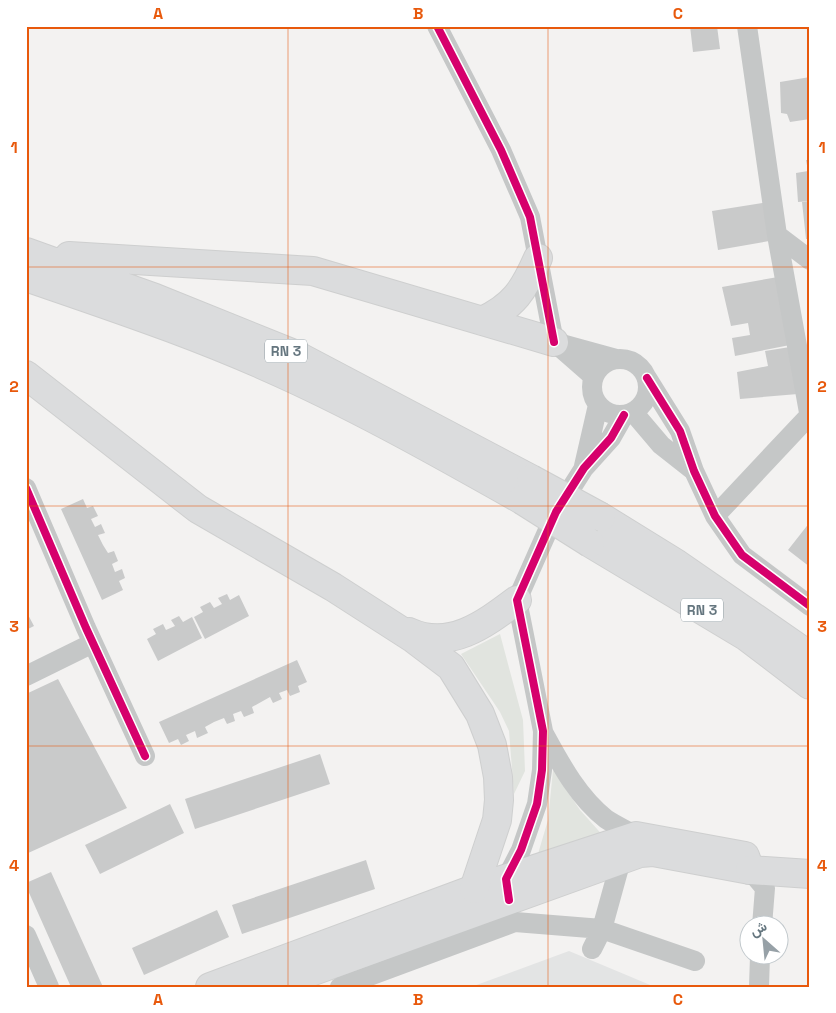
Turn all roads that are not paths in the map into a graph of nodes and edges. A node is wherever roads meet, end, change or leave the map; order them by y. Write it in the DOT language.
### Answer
graph roads {
  1 [pos="437,26"];
  2 [pos="747,26"];
  3 [pos="777,235"];
  4 [pos="26,252"];
  5 [pos="538,258"];
  6 [pos="810,260"];
  7 [pos="26,278"];
  8 [pos="482,321"];
  9 [pos="554,342"];
  10 [pos="616,359"];
  11 [pos="26,375"];
  12 [pos="594,377"];
  13 [pos="647,378"];
  14 [pos="598,404"];
  15 [pos="629,413"];
  16 [pos="809,417"];
  17 [pos="584,468"];
  18 [pos="694,471"];
  19 [pos="26,488"];
  20 [pos="527,490"];
  21 [pos="714,516"];
  22 [pos="517,600"];
  23 [pos="810,606"];
  24 [pos="383,619"];
  25 [pos="94,644"];
  26 [pos="810,656"];
  27 [pos="26,676"];
  28 [pos="810,685"];
  29 [pos="543,732"];
  30 [pos="145,756"];
  31 [pos="625,846"];
  32 [pos="803,874"];
  33 [pos="758,879"];
  34 [pos="474,889"];
  35 [pos="508,889"];
  36 [pos="761,916"];
  37 [pos="602,929"];
  38 [pos="26,935"];
  39 [pos="592,949"];
  40 [pos="695,961"];
  41 [pos="759,966"];
  42 [pos="33,971"];
  43 [pos="49,987"];
  44 [pos="210,987"];
  45 [pos="269,987"];
  46 [pos="340,987"];
  47 [pos="758,987"];
  1 -- 5 [label="street"];
  2 -- 3 [label="street"];
  3 -- 6 [label="street"];
  3 -- 16 [label="street"];
  4 -- 8 [label="main road"];
  4 -- 20 [label="main road, RN 3"];
  5 -- 8 [label="main road"];
  5 -- 9 [label="street"];
  7 -- 20 [label="main road, RN 3"];
  8 -- 9 [label="main road"];
  9 -- 10 [label="street"];
  9 -- 12 [label="street"];
  10 -- 12 [label="street"];
  10 -- 13 [label="street"];
  11 -- 24 [label="main road"];
  12 -- 14 [label="street"];
  13 -- 15 [label="street"];
  13 -- 18 [label="street"];
  14 -- 15 [label="street"];
  14 -- 17 [label="street"];
  15 -- 17 [label="street"];
  15 -- 18 [label="street"];
  16 -- 21 [label="street"];
  17 -- 22 [label="street"];
  18 -- 21 [label="street"];
  19 -- 25 [label="street"];
  20 -- 26 [label="main road, RN 3, bridge"];
  20 -- 28 [label="main road, RN 3, bridge"];
  21 -- 23 [label="street"];
  22 -- 24 [label="main road"];
  22 -- 29 [label="street"];
  24 -- 34 [label="main road"];
  25 -- 27 [label="street"];
  25 -- 30 [label="street"];
  29 -- 31 [label="street"];
  29 -- 35 [label="street"];
  31 -- 33 [label="main road"];
  31 -- 35 [label="main road"];
  31 -- 37 [label="street"];
  32 -- 33 [label="main road"];
  33 -- 36 [label="street"];
  34 -- 35 [label="main road"];
  34 -- 44 [label="main road"];
  35 -- 45 [label="main road"];
  37 -- 39 [label="street"];
  37 -- 40 [label="street"];
  37 -- 46 [label="street"];
  38 -- 42 [label="street"];
  41 -- 47 [label="street"];
  42 -- 43 [label="street"];
}
